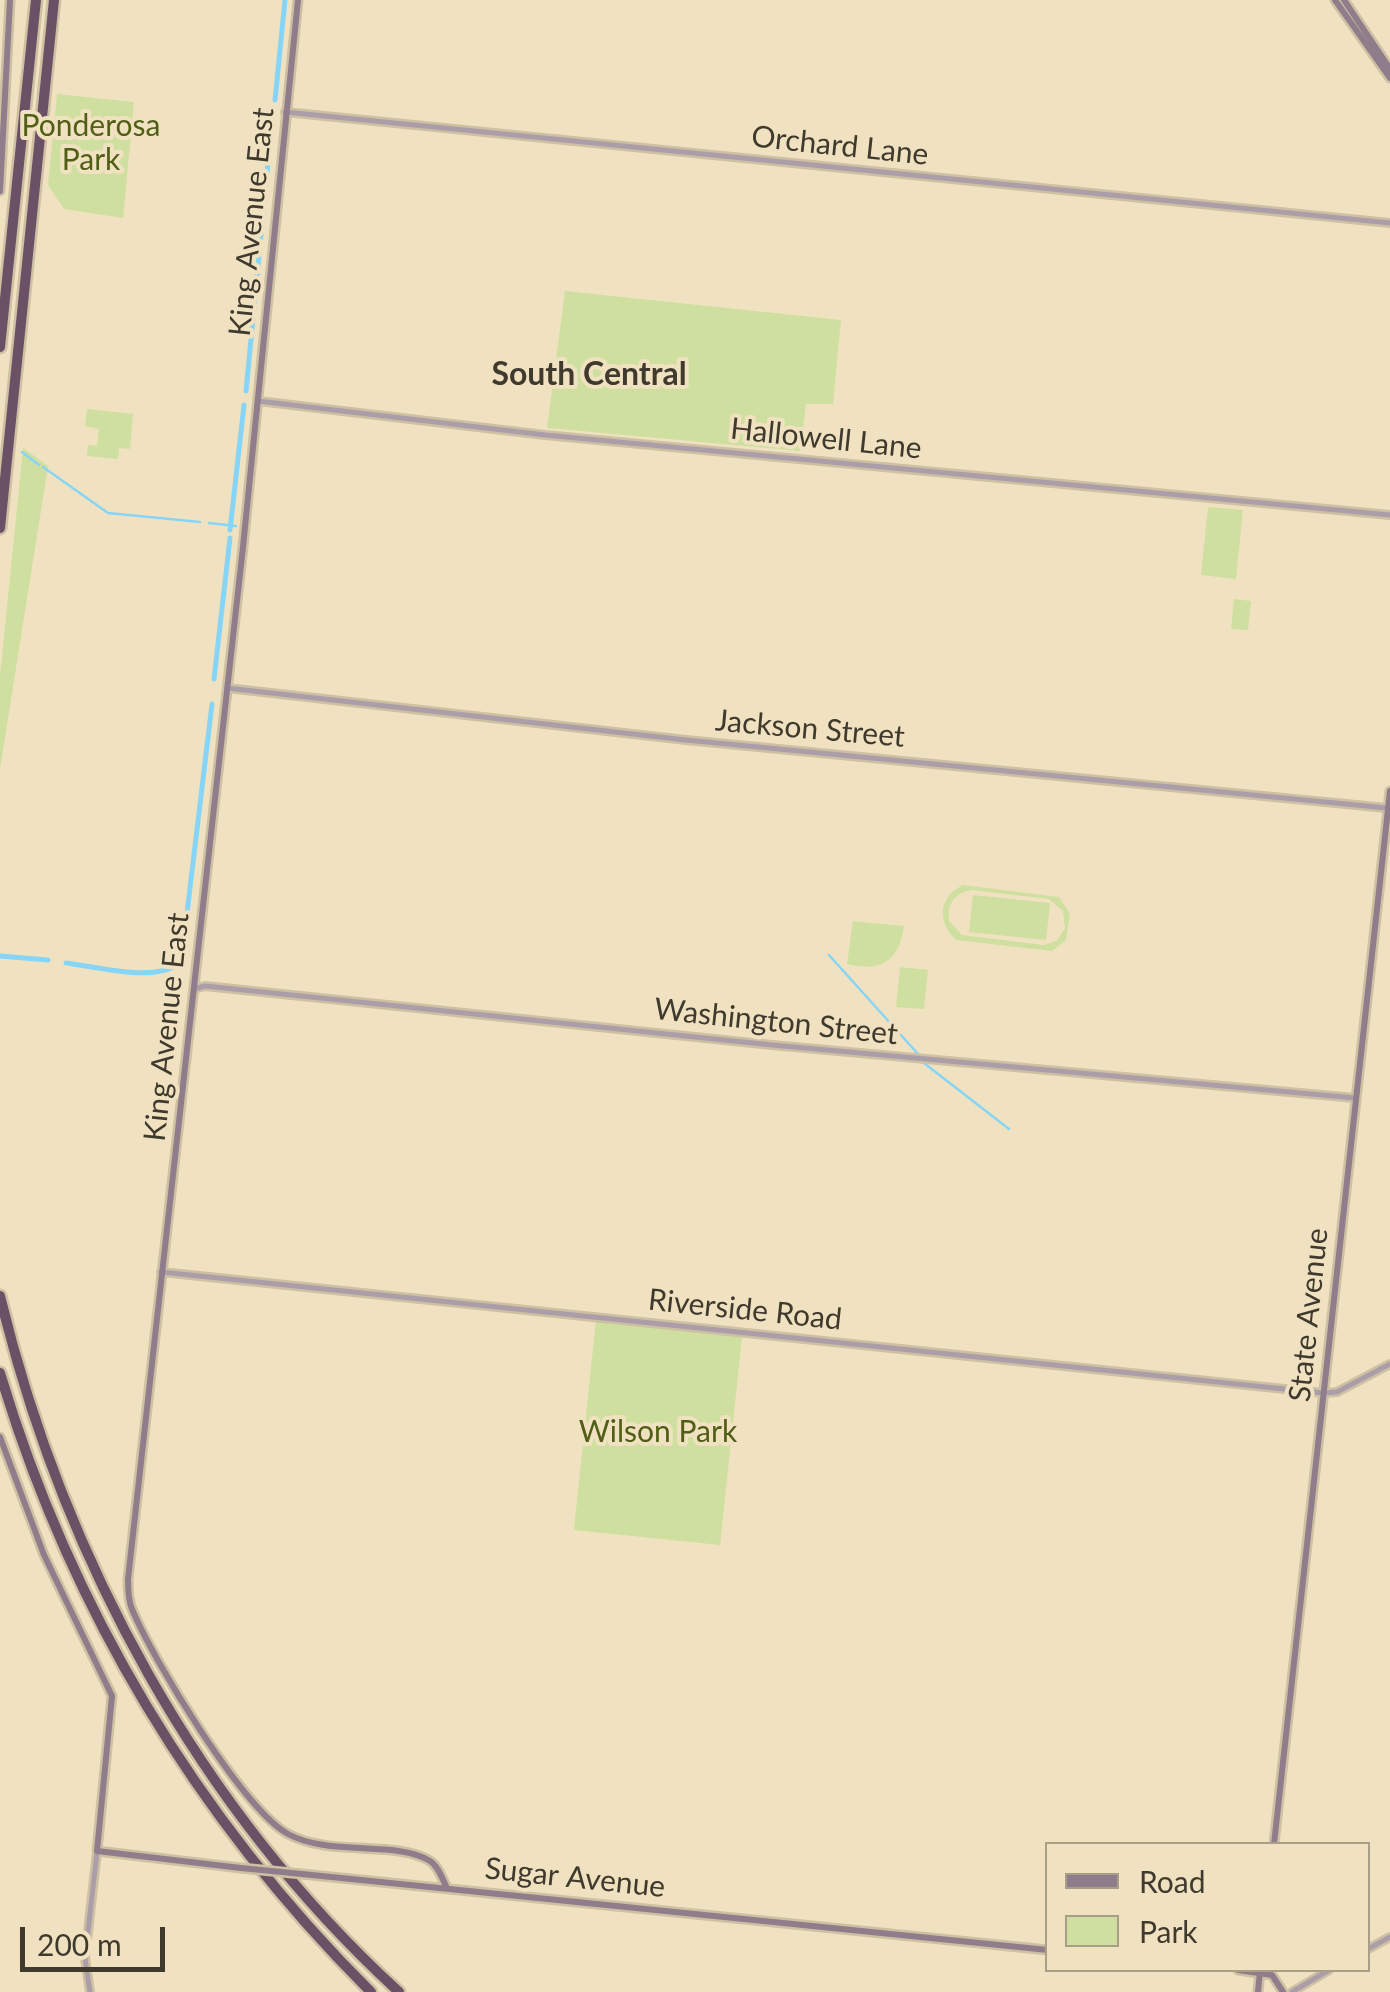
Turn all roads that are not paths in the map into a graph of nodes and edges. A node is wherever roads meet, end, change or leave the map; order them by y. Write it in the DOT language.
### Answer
graph roads {
  1 [pos="10,0"];
  2 [pos="36,0"];
  3 [pos="54,0"];
  4 [pos="298,0"];
  5 [pos="1335,0"];
  6 [pos="1344,0"];
  7 [pos="1390,69"];
  8 [pos="1390,78"];
  9 [pos="285,112"];
  10 [pos="0,191"];
  11 [pos="1390,223"];
  12 [pos="0,347"];
  13 [pos="258,401"];
  14 [pos="1390,514"];
  15 [pos="0,528"];
  16 [pos="227,688"];
  17 [pos="1390,791"];
  18 [pos="1389,808"];
  19 [pos="194,989"];
  20 [pos="1355,1098"];
  21 [pos="161,1272"];
  22 [pos="0,1296"];
  23 [pos="1390,1364"];
  24 [pos="0,1373"];
  25 [pos="1323,1392"];
  26 [pos="0,1437"];
  27 [pos="1274,1842"];
  28 [pos="98,1851"];
  29 [pos="446,1886"];
  30 [pos="1045,1950"];
  31 [pos="1265,1972"];
  32 [pos="1325,1972"];
  33 [pos="1300,1985"];
  34 [pos="1282,1989"];
  35 [pos="90,1992"];
  36 [pos="371,1992"];
  37 [pos="398,1992"];
  38 [pos="1292,1992"];
  1 -- 10 [label="main road"];
  2 -- 12 [label="highway"];
  3 -- 15 [label="highway"];
  4 -- 9 [label="main road, King Avenue East"];
  5 -- 8 [label="main road"];
  6 -- 7 [label="main road"];
  9 -- 11 [label="street, Orchard Lane"];
  9 -- 13 [label="main road, King Avenue East"];
  13 -- 14 [label="street, Hallowell Lane"];
  13 -- 16 [label="main road, King Avenue East"];
  16 -- 18 [label="street, Jackson Street"];
  16 -- 19 [label="main road, King Avenue East"];
  17 -- 18 [label="main road, State Avenue"];
  18 -- 20 [label="main road, State Avenue"];
  19 -- 20 [label="street, Washington Street"];
  19 -- 21 [label="main road, King Avenue East"];
  20 -- 25 [label="main road, State Avenue"];
  21 -- 25 [label="street, Riverside Road"];
  21 -- 29 [label="main road, King Avenue East"];
  22 -- 37 [label="highway"];
  23 -- 25 [label="street"];
  24 -- 36 [label="highway"];
  25 -- 27 [label="main road, State Avenue"];
  26 -- 28 [label="main road"];
  28 -- 29 [label="main road, Sugar Avenue, bridge"];
  28 -- 35 [label="street"];
  29 -- 30 [label="main road, Sugar Avenue"];
  31 -- 34 [label="main road"];
  32 -- 33 [label="street"];
  33 -- 34 [label="street"];
  33 -- 38 [label="street"];
}
